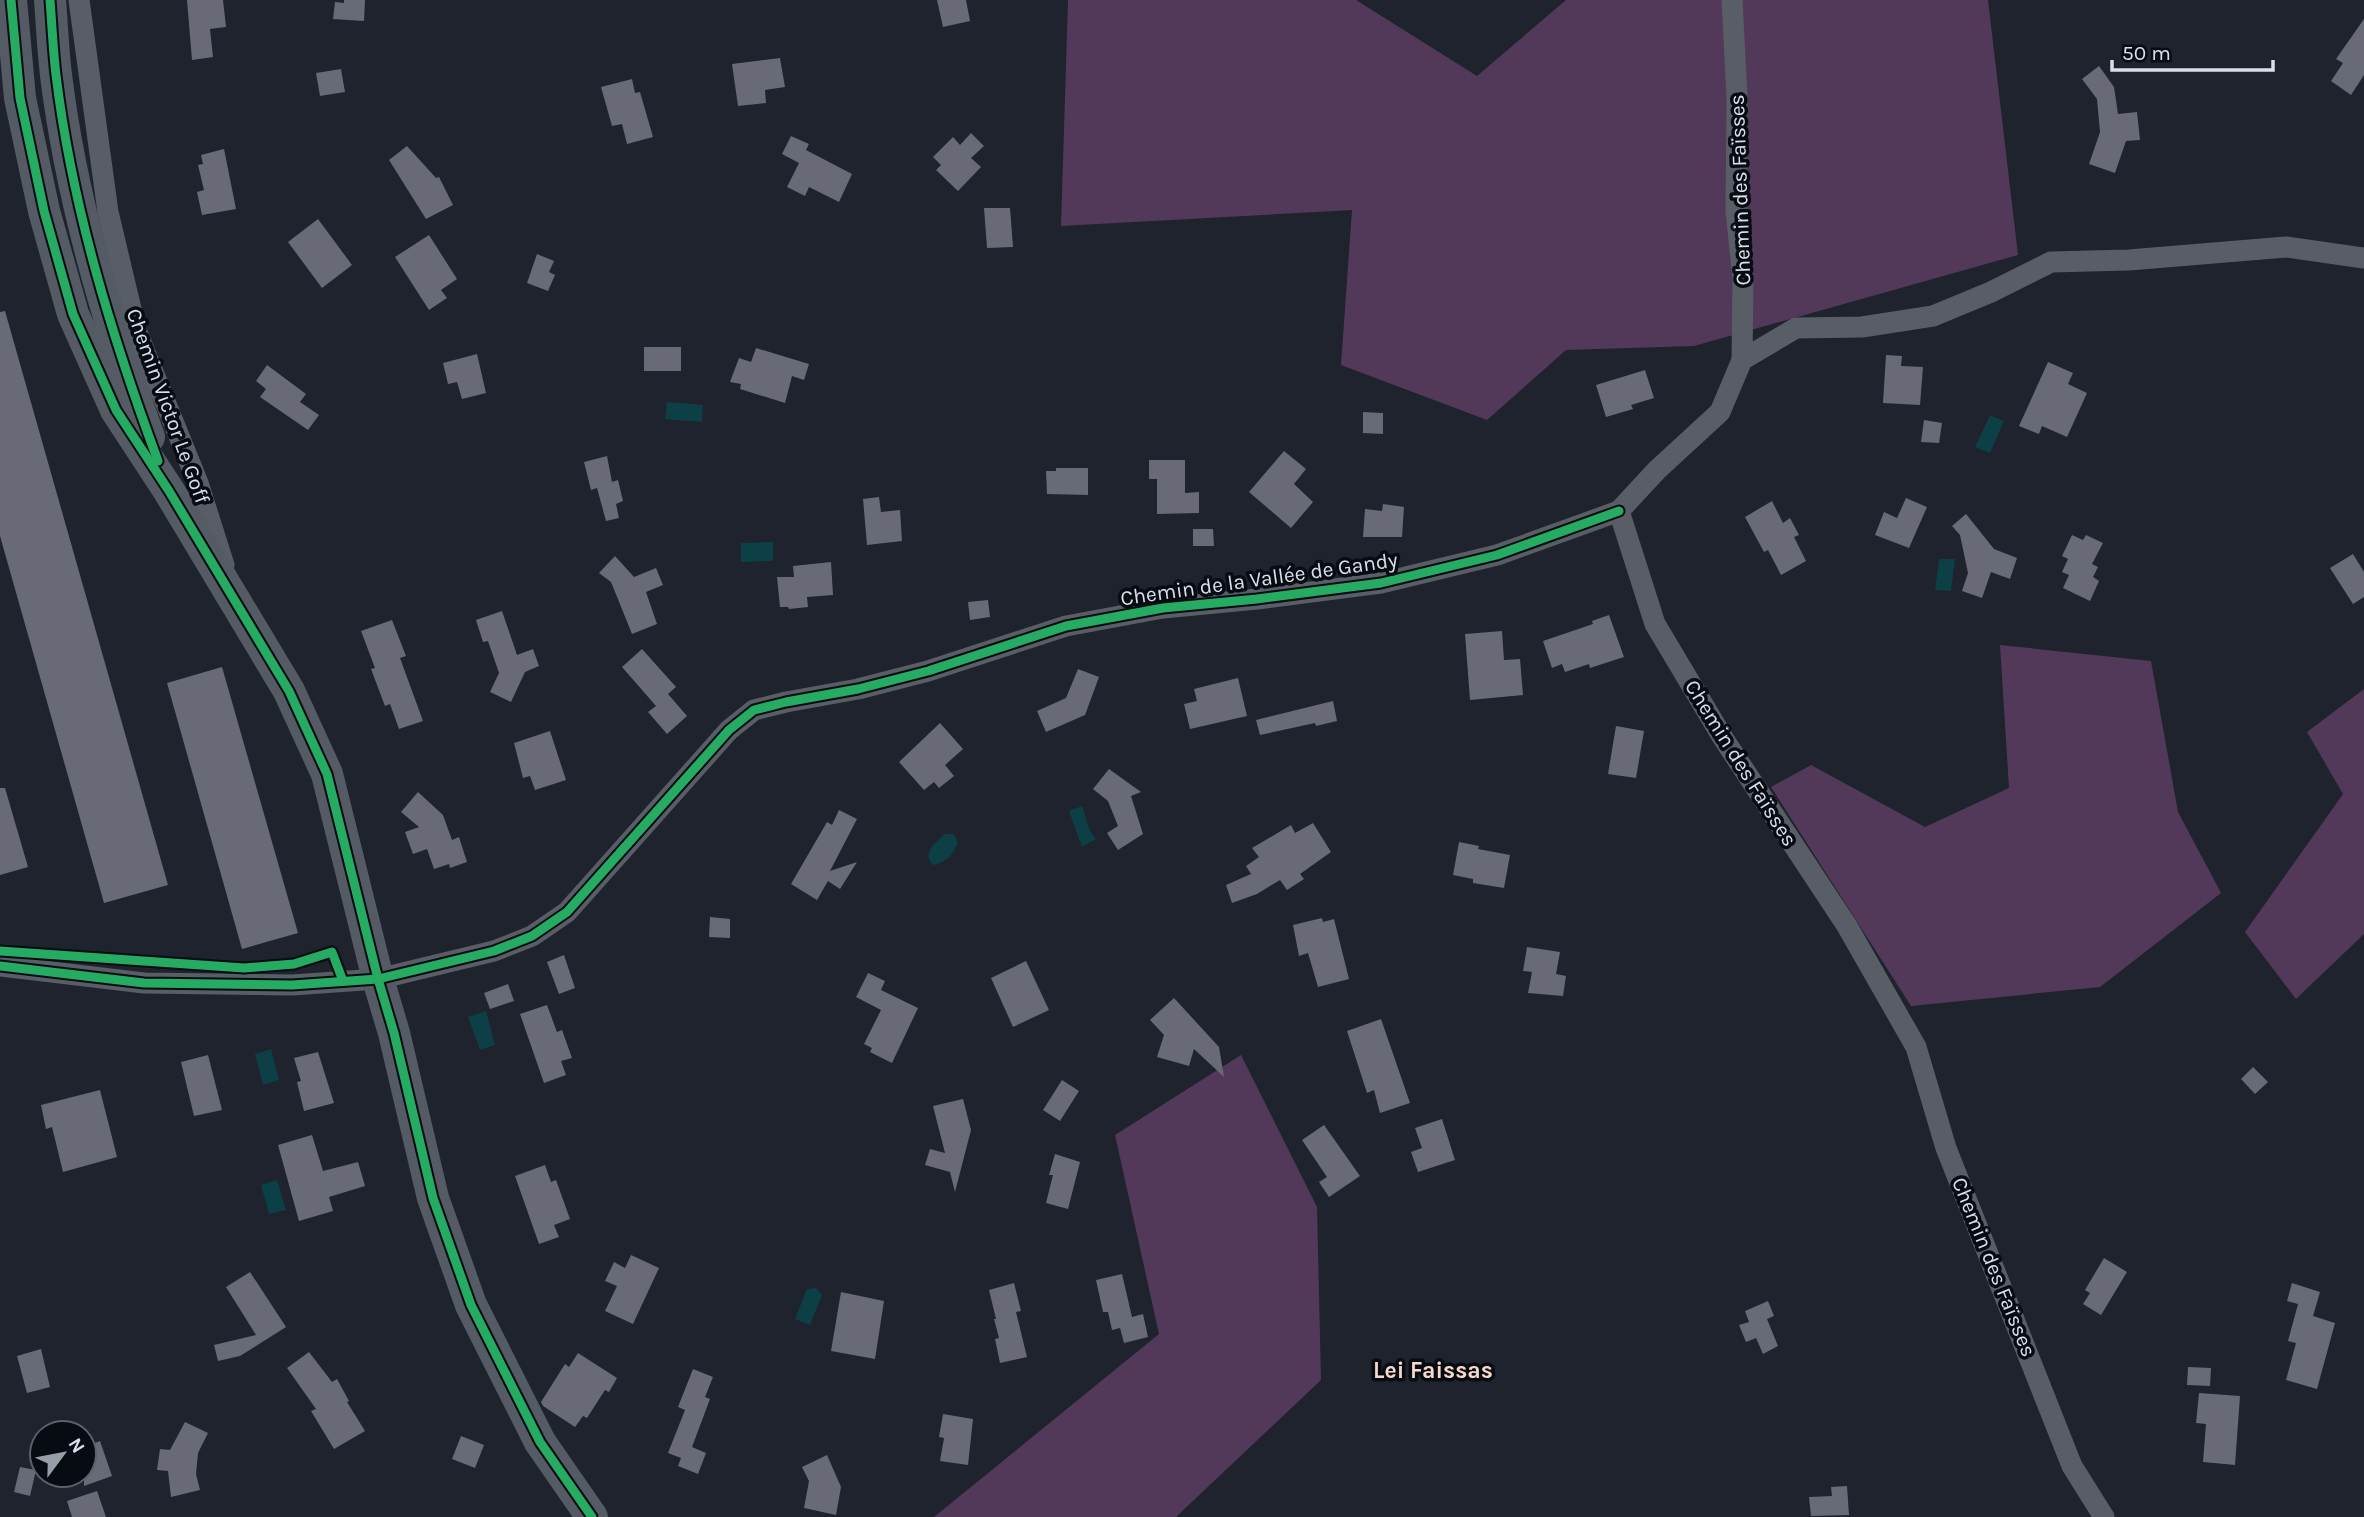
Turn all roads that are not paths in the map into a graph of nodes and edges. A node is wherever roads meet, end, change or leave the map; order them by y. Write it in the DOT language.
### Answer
graph roads {
  1 [pos="11,0"];
  2 [pos="50,0"];
  3 [pos="79,0"];
  4 [pos="1732,0"];
  5 [pos="2364,257"];
  6 [pos="1742,360"];
  7 [pos="169,491"];
  8 [pos="1619,511"];
  9 [pos="236,602"];
  10 [pos="0,966"];
  11 [pos="378,979"];
  12 [pos="592,1517"];
  13 [pos="2104,1517"];
  1 -- 7 [label="street"];
  2 -- 7 [label="street"];
  3 -- 9 [label="street, Chemin Victor Le Goff"];
  4 -- 6 [label="street, Chemin des Faïsses"];
  5 -- 6 [label="street"];
  6 -- 8 [label="street, Chemin des Faïsses"];
  7 -- 9 [label="street"];
  8 -- 11 [label="street, Chemin de la Vallée de Gandy"];
  8 -- 13 [label="street, Chemin des Faïsses"];
  9 -- 11 [label="street"];
  10 -- 11 [label="street, Chemin de la Vallée de Gandy"];
  11 -- 12 [label="street"];
}
